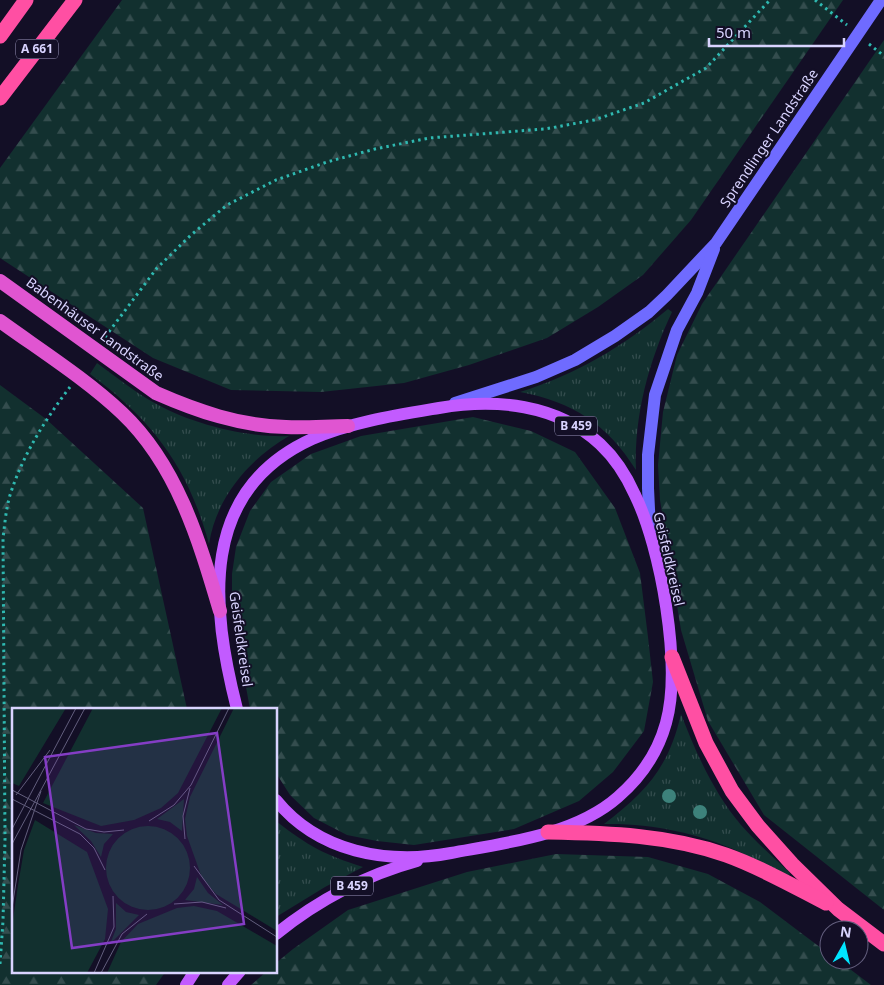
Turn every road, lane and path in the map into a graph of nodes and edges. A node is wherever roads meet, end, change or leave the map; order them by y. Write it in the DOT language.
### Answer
graph roads {
  1 [pos="26,0"];
  2 [pos="75,0"];
  3 [pos="770,0"];
  4 [pos="815,0"];
  5 [pos="881,0"];
  6 [pos="857,33"];
  7 [pos="0,36"];
  8 [pos="0,98"];
  9 [pos="716,243"];
  10 [pos="0,281"];
  11 [pos="131,302"];
  12 [pos="0,321"];
  13 [pos="440,408"];
  14 [pos="46,419"];
  15 [pos="348,426"];
  16 [pos="651,540"];
  17 [pos="220,611"];
  18 [pos="672,658"];
  19 [pos="237,708"];
  20 [pos="278,802"];
  21 [pos="548,832"];
  22 [pos="436,856"];
  23 [pos="838,909"];
  24 [pos="278,933"];
  25 [pos="884,944"];
  26 [pos="0,964"];
  27 [pos="194,972"];
  28 [pos="239,972"];
  29 [pos="186,985"];
  30 [pos="228,985"];
  1 -- 7 [label="highway, A 661"];
  2 -- 8 [label="highway, A 661"];
  3 -- 11 [label="path"];
  4 -- 6 [label="path"];
  5 -- 6 [label="main road, Sprendlinger Landstraße"];
  6 -- 9 [label="main road, Sprendlinger Landstraße"];
  9 -- 13 [label="main road, Sprendlinger Landstraße"];
  9 -- 16 [label="main road, Sprendlinger Landstraße"];
  10 -- 15 [label="highway, Babenhäuser Landstraße"];
  12 -- 17 [label="highway"];
  13 -- 15 [label="main road, Geisfeldkreisel / B 459"];
  13 -- 16 [label="main road, Geisfeldkreisel / B 459"];
  14 -- 26 [label="path"];
  15 -- 17 [label="main road, Geisfeldkreisel / B 459"];
  16 -- 18 [label="main road, Geisfeldkreisel / B 459"];
  17 -- 19 [label="main road, Geisfeldkreisel / B 459"];
  18 -- 21 [label="main road, Geisfeldkreisel / B 459"];
  18 -- 23 [label="highway"];
  20 -- 22 [label="main road, Geisfeldkreisel / B 459"];
  21 -- 22 [label="main road, Geisfeldkreisel / B 459"];
  21 -- 23 [label="highway"];
  22 -- 24 [label="main road, B 459"];
  23 -- 25 [label="highway"];
  27 -- 29 [label="main road"];
  28 -- 30 [label="main road"];
}
